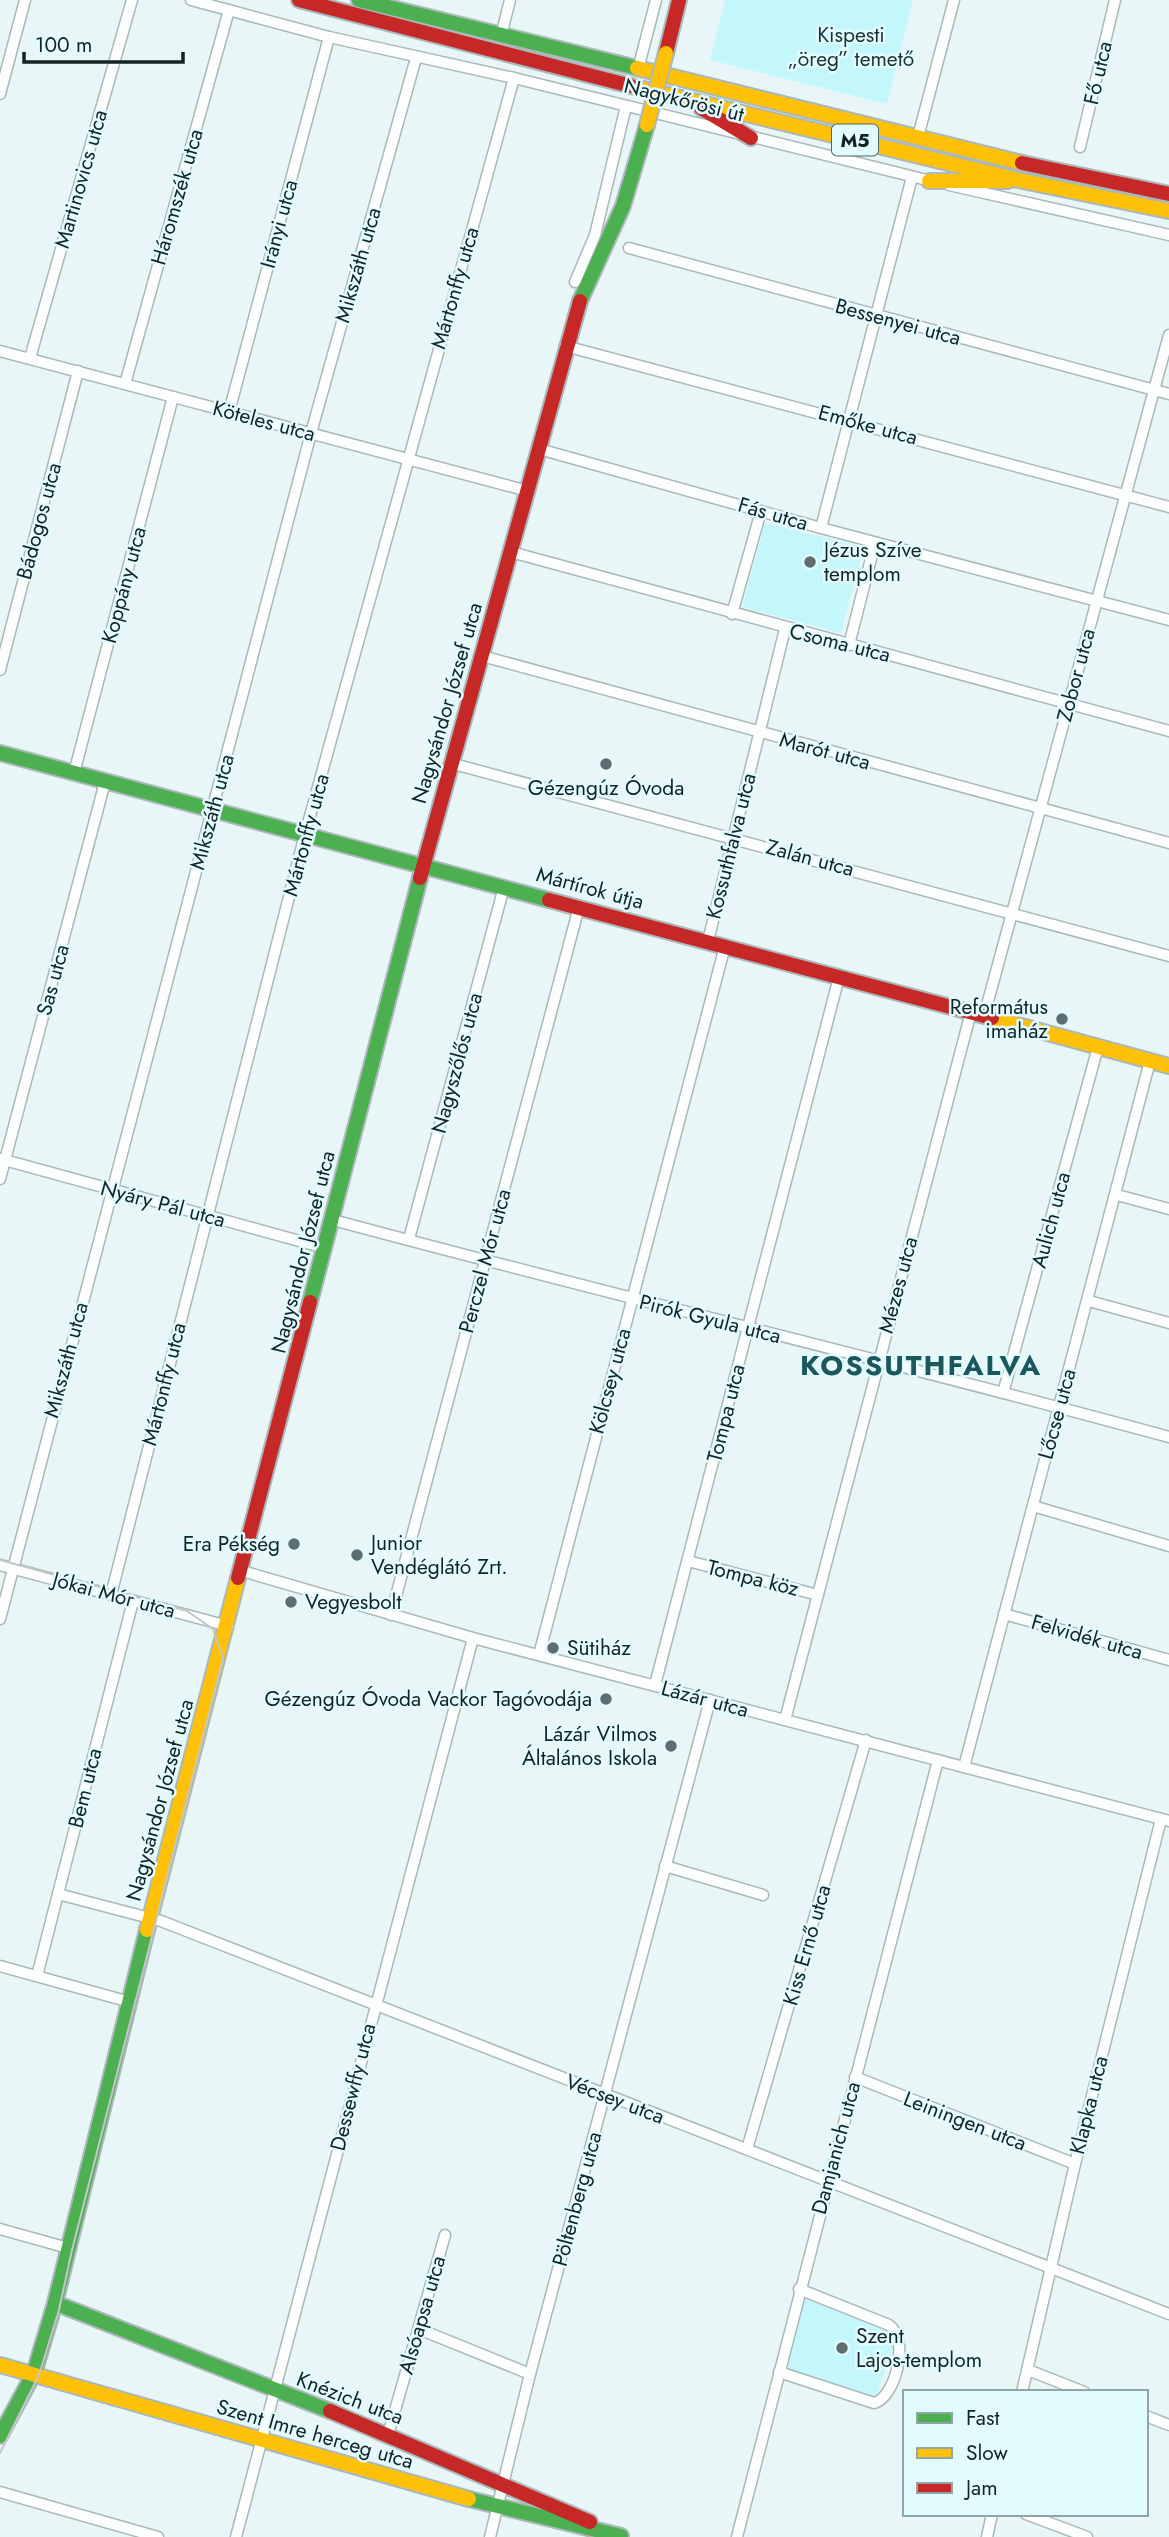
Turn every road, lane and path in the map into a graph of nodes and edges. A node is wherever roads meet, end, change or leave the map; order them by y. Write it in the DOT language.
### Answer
graph roads {
  1 [pos="25,0"];
  2 [pos="132,0"];
  3 [pos="191,0"];
  4 [pos="299,0"];
  5 [pos="359,0"];
  6 [pos="510,0"];
  7 [pos="656,0"];
  8 [pos="678,0"];
  9 [pos="954,0"];
  10 [pos="1115,0"];
  11 [pos="229,10"];
  12 [pos="500,36"];
  13 [pos="329,37"];
  14 [pos="416,58"];
  15 [pos="638,69"];
  16 [pos="514,79"];
  17 [pos="0,94"];
  18 [pos="691,101"];
  19 [pos="626,106"];
  20 [pos="918,137"];
  21 [pos="751,138"];
  22 [pos="1080,147"];
  23 [pos="912,177"];
  24 [pos="1018,180"];
  25 [pos="929,181"];
  26 [pos="1169,194"];
  27 [pos="1169,211"];
  28 [pos="1169,235"];
  29 [pos="629,248"];
  30 [pos="575,282"];
  31 [pos="877,317"];
  32 [pos="1169,335"];
  33 [pos="565,346"];
  34 [pos="0,351"];
  35 [pos="30,358"];
  36 [pos="78,371"];
  37 [pos="125,383"];
  38 [pos="1153,390"];
  39 [pos="1169,394"];
  40 [pos="173,397"];
  41 [pos="229,412"];
  42 [pos="850,420"];
  43 [pos="311,433"];
  44 [pos="539,449"];
  45 [pos="408,458"];
  46 [pos="528,491"];
  47 [pos="1124,495"];
  48 [pos="1169,507"];
  49 [pos="761,511"];
  50 [pos="821,528"];
  51 [pos="875,543"];
  52 [pos="511,552"];
  53 [pos="1096,600"];
  54 [pos="732,614"];
  55 [pos="1169,620"];
  56 [pos="785,629"];
  57 [pos="849,645"];
  58 [pos="482,656"];
  59 [pos="0,670"];
  60 [pos="1069,704"];
  61 [pos="1169,731"];
  62 [pos="759,734"];
  63 [pos="0,753"];
  64 [pos="450,763"];
  65 [pos="74,773"];
  66 [pos="105,782"];
  67 [pos="1041,808"];
  68 [pos="212,811"];
  69 [pos="305,834"];
  70 [pos="733,838"];
  71 [pos="1169,843"];
  72 [pos="424,866"];
  73 [pos="504,887"];
  74 [pos="579,907"];
  75 [pos="1013,913"];
  76 [pos="708,941"];
  77 [pos="725,946"];
  78 [pos="1169,956"];
  79 [pos="839,977"];
  80 [pos="977,1014"];
  81 [pos="1098,1047"];
  82 [pos="1150,1061"];
  83 [pos="1169,1066"];
  84 [pos="2,1160"];
  85 [pos="0,1179"];
  86 [pos="110,1190"];
  87 [pos="1117,1195"];
  88 [pos="1169,1209"];
  89 [pos="206,1215"];
  90 [pos="333,1220"];
  91 [pos="410,1239"];
  92 [pos="325,1248"];
  93 [pos="485,1261"];
  94 [pos="631,1300"];
  95 [pos="1088,1301"];
  96 [pos="1169,1323"];
  97 [pos="748,1328"];
  98 [pos="878,1360"];
  99 [pos="1003,1393"];
  100 [pos="1057,1406"];
  101 [pos="1169,1437"];
  102 [pos="1033,1506"];
  103 [pos="1169,1546"];
  104 [pos="688,1561"];
  105 [pos="0,1565"];
  106 [pos="11,1568"];
  107 [pos="242,1571"];
  108 [pos="111,1595"];
  109 [pos="818,1595"];
  110 [pos="133,1601"];
  111 [pos="1004,1614"];
  112 [pos="391,1615"];
  113 [pos="0,1619"];
  114 [pos="228,1626"];
  115 [pos="473,1638"];
  116 [pos="539,1655"];
  117 [pos="1169,1660"];
  118 [pos="655,1685"];
  119 [pos="710,1700"];
  120 [pos="785,1720"];
  121 [pos="866,1740"];
  122 [pos="938,1760"];
  123 [pos="964,1767"];
  124 [pos="1165,1820"];
  125 [pos="665,1866"];
  126 [pos="58,1894"];
  127 [pos="763,1895"];
  128 [pos="150,1918"];
  129 [pos="0,1966"];
  130 [pos="37,1976"];
  131 [pos="130,2002"];
  132 [pos="374,2005"];
  133 [pos="855,2077"];
  134 [pos="605,2096"];
  135 [pos="747,2149"];
  136 [pos="1074,2164"];
  137 [pos="827,2181"];
  138 [pos="0,2229"];
  139 [pos="445,2235"];
  140 [pos="68,2248"];
  141 [pos="1050,2268"];
  142 [pos="799,2289"];
  143 [pos="55,2303"];
  144 [pos="1169,2314"];
  145 [pos="419,2329"];
  146 [pos="0,2365"];
  147 [pos="1028,2370"];
  148 [pos="779,2372"];
  149 [pos="34,2373"];
  150 [pos="530,2374"];
  151 [pos="1023,2390"];
  152 [pos="1079,2390"];
  153 [pos="275,2391"];
  154 [pos="1148,2417"];
  155 [pos="1169,2425"];
  156 [pos="388,2435"];
  157 [pos="0,2436"];
  158 [pos="263,2442"];
  159 [pos="503,2484"];
  160 [pos="0,2492"];
  161 [pos="497,2507"];
  162 [pos="992,2516"];
  163 [pos="1031,2516"];
  164 [pos="624,2536"];
  165 [pos="158,2537"];
  166 [pos="236,2537"];
  167 [pos="489,2537"];
  168 [pos="737,2537"];
  169 [pos="987,2537"];
  170 [pos="1087,2537"];
  1 -- 17 [label="street"];
  2 -- 35 [label="street, Martinovics utca"];
  3 -- 11 [label="street, Nagykőrösi út"];
  4 -- 18 [label="street, Nagykőrösi út / M5"];
  5 -- 12 [label="street, Nagykőrösi út / M5"];
  6 -- 12 [label="street"];
  7 -- 15 [label="street"];
  8 -- 33 [label="street, Nagysándor József utca, bridge"];
  9 -- 20 [label="street"];
  10 -- 22 [label="street, Fő utca"];
  11 -- 13 [label="street, Nagykőrösi út"];
  11 -- 37 [label="street, Háromszék utca"];
  12 -- 15 [label="street, Nagykőrösi út / M5"];
  13 -- 14 [label="street, Nagykőrösi út"];
  13 -- 41 [label="street, Irányi utca"];
  14 -- 16 [label="street, Nagykőrösi út"];
  14 -- 43 [label="street, Mikszáth utca"];
  15 -- 20 [label="street, Nagykőrösi út / M5"];
  16 -- 19 [label="street, Nagykőrösi út"];
  16 -- 45 [label="street, Mártonffy utca"];
  18 -- 21 [label="street"];
  18 -- 24 [label="street, Nagykőrösi út / M5"];
  19 -- 21 [label="street, Nagykőrösi út"];
  19 -- 30 [label="street"];
  20 -- 26 [label="street, Nagykőrösi út / M5"];
  21 -- 23 [label="street, Nagykőrösi út"];
  23 -- 25 [label="street, Nagykőrösi út"];
  23 -- 31 [label="street"];
  24 -- 25 [label="street"];
  24 -- 27 [label="street, Nagykőrösi út / M5"];
  25 -- 28 [label="street, Nagykőrösi út"];
  29 -- 31 [label="street, Bessenyei utca"];
  31 -- 38 [label="street, Bessenyei utca"];
  31 -- 42 [label="street"];
  32 -- 38 [label="street, Zobor utca"];
  33 -- 42 [label="street, Emőke utca"];
  33 -- 44 [label="street, Nagysándor József utca"];
  34 -- 35 [label="street, Köteles utca"];
  35 -- 36 [label="street, Köteles utca"];
  36 -- 37 [label="street, Köteles utca"];
  36 -- 59 [label="street, Bádogos utca"];
  37 -- 40 [label="street, Köteles utca"];
  38 -- 39 [label="street, Bessenyei utca"];
  38 -- 47 [label="street, Zobor utca"];
  40 -- 41 [label="street, Köteles utca"];
  40 -- 65 [label="street, Koppány utca"];
  41 -- 43 [label="street, Köteles utca"];
  42 -- 47 [label="street, Emőke utca"];
  42 -- 50 [label="street"];
  43 -- 45 [label="street, Köteles utca"];
  43 -- 68 [label="street, Mikszáth utca"];
  44 -- 46 [label="street, Nagysándor József utca"];
  44 -- 49 [label="street, Fás utca"];
  45 -- 46 [label="street, Köteles utca"];
  45 -- 69 [label="street, Mártonffy utca"];
  46 -- 52 [label="street, Nagysándor József utca"];
  47 -- 48 [label="street, Emőke utca"];
  47 -- 53 [label="street, Zobor utca"];
  49 -- 50 [label="street, Fás utca"];
  49 -- 54 [label="street"];
  50 -- 51 [label="street, Fás utca"];
  51 -- 53 [label="street, Fás utca"];
  51 -- 57 [label="street"];
  52 -- 54 [label="street, Csoma utca"];
  52 -- 58 [label="street, Nagysándor József utca"];
  53 -- 55 [label="street, Fás utca"];
  53 -- 60 [label="street, Zobor utca"];
  54 -- 56 [label="street, Csoma utca"];
  56 -- 57 [label="street, Csoma utca"];
  56 -- 62 [label="street, Kossuthfalva utca"];
  57 -- 60 [label="street, Csoma utca"];
  58 -- 62 [label="street, Marót utca"];
  58 -- 64 [label="street, Nagysándor József utca"];
  60 -- 61 [label="street, Csoma utca"];
  60 -- 67 [label="street, Zobor utca"];
  62 -- 67 [label="street, Marót utca"];
  62 -- 70 [label="street, Kossuthfalva utca"];
  63 -- 65 [label="street, Mártírok útja"];
  64 -- 70 [label="street, Zalán utca"];
  64 -- 72 [label="street, Nagysándor József utca"];
  65 -- 66 [label="street, Mártírok útja"];
  66 -- 68 [label="street, Mártírok útja"];
  66 -- 84 [label="street, Sas utca"];
  67 -- 71 [label="street, Marót utca"];
  67 -- 75 [label="street, Zobor utca"];
  68 -- 69 [label="street, Mártírok útja"];
  68 -- 86 [label="street, Mikszáth utca"];
  69 -- 72 [label="street, Mártírok útja"];
  69 -- 89 [label="street, Mártonffy utca"];
  70 -- 75 [label="street, Zalán utca"];
  70 -- 76 [label="street, Kossuthfalva utca"];
  72 -- 73 [label="street, Mártírok útja"];
  72 -- 90 [label="street, Nagysándor József utca"];
  73 -- 74 [label="street, Mártírok útja"];
  73 -- 91 [label="street, Nagyszőlős utca"];
  74 -- 76 [label="street, Mártírok útja"];
  74 -- 93 [label="street, Perczel Mór utca"];
  75 -- 78 [label="street, Zalán utca"];
  75 -- 80 [label="street, Zobor utca"];
  76 -- 77 [label="street, Mártírok útja"];
  77 -- 79 [label="street, Mártírok útja"];
  77 -- 94 [label="street, Kölcsey utca"];
  79 -- 80 [label="street, Mártírok útja"];
  79 -- 97 [label="street, Tompa utca"];
  80 -- 81 [label="street, Mártírok útja"];
  80 -- 98 [label="street, Mézes utca"];
  81 -- 82 [label="street, Mártírok útja"];
  81 -- 99 [label="street, Aulich utca"];
  82 -- 83 [label="street, Mártírok útja"];
  82 -- 87 [label="street, Lőcse utca"];
  84 -- 85 [label="street, Sas utca"];
  84 -- 86 [label="street, Nyáry Pál utca"];
  86 -- 89 [label="street, Nyáry Pál utca"];
  86 -- 106 [label="street, Mikszáth utca"];
  87 -- 88 [label="street"];
  87 -- 95 [label="street, Lőcse utca"];
  89 -- 92 [label="street, Nyáry Pál utca"];
  89 -- 108 [label="street, Mártonffy utca"];
  90 -- 91 [label="street, Pirók Gyula utca"];
  90 -- 92 [label="street, Nagysándor József utca"];
  91 -- 93 [label="street, Pirók Gyula utca"];
  92 -- 107 [label="street, Nagysándor József utca"];
  93 -- 94 [label="street, Pirók Gyula utca"];
  93 -- 112 [label="street, Perczel Mór utca"];
  94 -- 97 [label="street, Pirók Gyula utca"];
  94 -- 116 [label="street, Kölcsey utca"];
  95 -- 96 [label="street"];
  95 -- 100 [label="street, Lőcse utca"];
  97 -- 98 [label="street, Pirók Gyula utca"];
  97 -- 104 [label="street, Tompa utca"];
  98 -- 99 [label="street, Pirók Gyula utca"];
  98 -- 109 [label="street, Mézes utca"];
  99 -- 100 [label="street, Pirók Gyula utca"];
  100 -- 101 [label="street, Pirók Gyula utca"];
  100 -- 102 [label="street, Lőcse utca"];
  102 -- 103 [label="street"];
  102 -- 111 [label="street, Lőcse utca"];
  104 -- 109 [label="street, Tompa köz"];
  104 -- 118 [label="street, Tompa utca"];
  105 -- 106 [label="street, Jókai Mór utca"];
  106 -- 108 [label="street, Jókai Mór utca"];
  106 -- 113 [label="street, Mikszáth utca"];
  107 -- 112 [label="street, Lázár utca"];
  107 -- 114 [label="street, Nagysándor József utca"];
  108 -- 110 [label="street, Jókai Mór utca"];
  109 -- 120 [label="street, Mézes utca"];
  110 -- 114 [label="street, Jókai Mór utca"];
  110 -- 126 [label="street, Bem utca"];
  111 -- 117 [label="street, Felvidék utca"];
  111 -- 123 [label="street, Lőcse utca"];
  112 -- 115 [label="street, Lázár utca"];
  114 -- 128 [label="street, Nagysándor József utca"];
  115 -- 116 [label="street, Lázár utca"];
  115 -- 132 [label="street, Dessewffy utca"];
  116 -- 118 [label="street, Lázár utca"];
  118 -- 119 [label="street, Lázár utca"];
  119 -- 120 [label="street, Lázár utca"];
  119 -- 125 [label="street, Pöltenberg utca"];
  120 -- 121 [label="street, Lázár utca"];
  121 -- 122 [label="street, Lázár utca"];
  121 -- 135 [label="street, Kiss Ernő utca"];
  122 -- 123 [label="street, Lázár utca"];
  122 -- 133 [label="street, Damjanich utca"];
  123 -- 124 [label="street, Lázár utca"];
  124 -- 136 [label="street, Klapka utca"];
  125 -- 127 [label="street"];
  125 -- 134 [label="street, Pöltenberg utca"];
  126 -- 128 [label="street, Vécsey utca"];
  126 -- 130 [label="street, Bem utca"];
  128 -- 131 [label="street, Nagysándor József utca"];
  128 -- 132 [label="street, Vécsey utca"];
  129 -- 130 [label="street"];
  130 -- 131 [label="street"];
  131 -- 140 [label="street, Nagysándor József utca"];
  132 -- 134 [label="street, Vécsey utca"];
  132 -- 153 [label="street, Dessewffy utca"];
  133 -- 136 [label="street, Leiningen utca"];
  133 -- 137 [label="street, Damjanich utca"];
  134 -- 135 [label="street, Vécsey utca"];
  134 -- 150 [label="street, Pöltenberg utca"];
  135 -- 137 [label="street, Vécsey utca"];
  136 -- 141 [label="street, Klapka utca"];
  137 -- 141 [label="street, Vécsey utca"];
  137 -- 142 [label="street, Damjanich utca"];
  138 -- 140 [label="street"];
  139 -- 145 [label="street, Alsóapsa utca"];
  140 -- 143 [label="street, Nagysándor József utca"];
  141 -- 144 [label="street, Vécsey utca"];
  141 -- 147 [label="street, Klapka utca"];
  142 -- 148 [label="street, Damjanich utca"];
  142 -- 148 [label="street"];
  143 -- 149 [label="street, Nagysándor József utca"];
  143 -- 153 [label="street, Knézich utca"];
  145 -- 150 [label="street"];
  145 -- 156 [label="street, Alsóapsa utca"];
  146 -- 149 [label="street, Szent Imre herceg utca"];
  147 -- 151 [label="street, Klapka utca"];
  147 -- 152 [label="street"];
  148 -- 168 [label="street, Damjanich utca"];
  149 -- 157 [label="street, Nagysándor József utca"];
  149 -- 158 [label="street, Szent Imre herceg utca"];
  150 -- 159 [label="street, Pöltenberg utca"];
  153 -- 156 [label="street, Knézich utca"];
  153 -- 158 [label="street, Dessewffy utca"];
  154 -- 155 [label="street"];
  156 -- 159 [label="street, Knézich utca"];
  158 -- 161 [label="street, Szent Imre herceg utca"];
  158 -- 166 [label="street, Dessewffy utca"];
  159 -- 161 [label="street, Pöltenberg utca"];
  159 -- 164 [label="street, Knézich utca"];
  160 -- 165 [label="street"];
  161 -- 164 [label="street, Szent Imre herceg utca"];
  161 -- 167 [label="street, Pöltenberg utca"];
  162 -- 169 [label="street"];
  163 -- 170 [label="street"];
}
